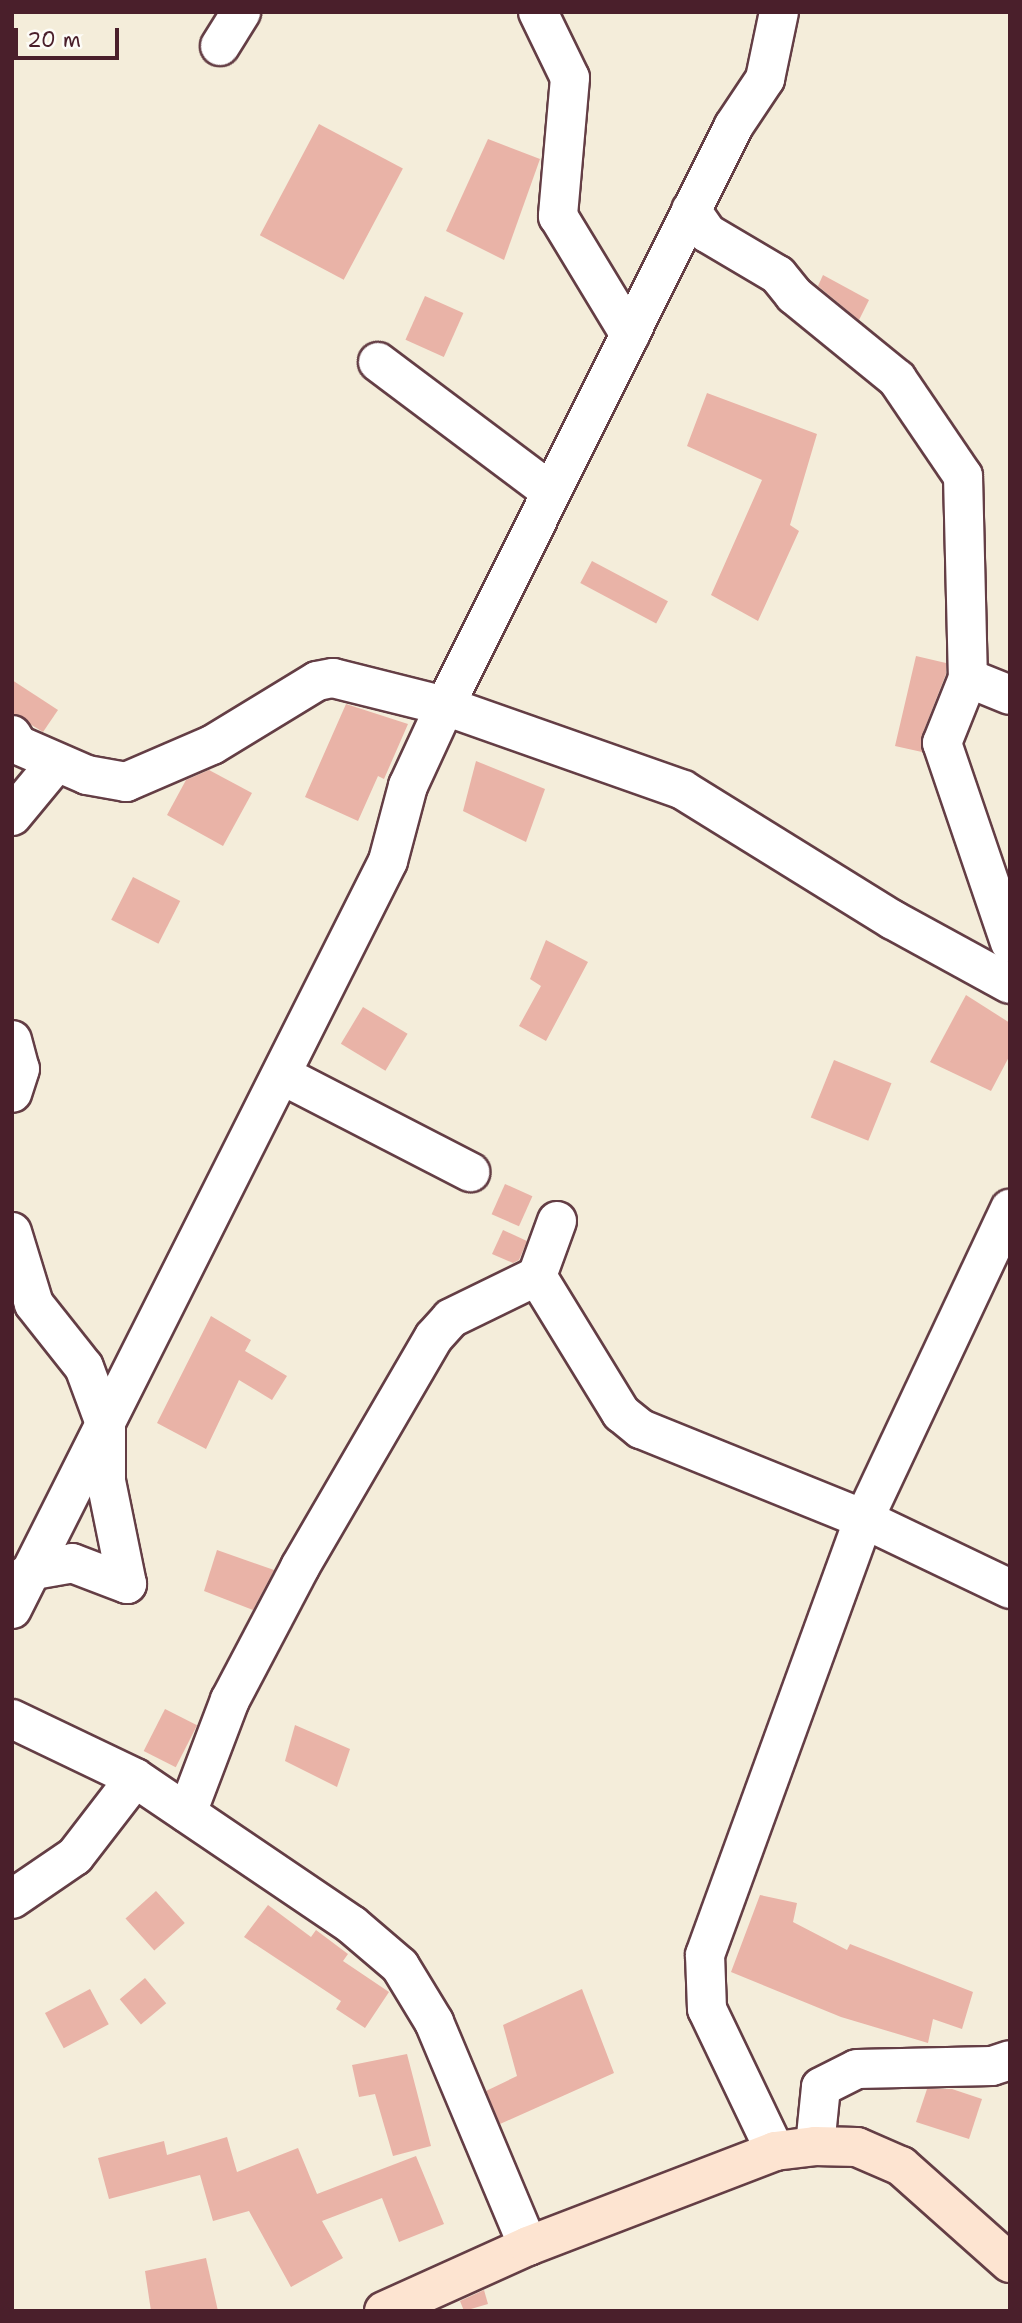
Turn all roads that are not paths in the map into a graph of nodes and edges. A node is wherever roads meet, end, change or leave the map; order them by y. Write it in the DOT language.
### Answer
graph roads {
  1 [pos="241,12"];
  2 [pos="538,12"];
  3 [pos="779,12"];
  4 [pos="220,46"];
  5 [pos="691,210"];
  6 [pos="630,335"];
  7 [pos="378,362"];
  8 [pos="551,492"];
  9 [pos="968,678"];
  10 [pos="1010,695"];
  11 [pos="445,706"];
  12 [pos="12,736"];
  13 [pos="56,762"];
  14 [pos="12,816"];
  15 [pos="1010,943"];
  16 [pos="1010,985"];
  17 [pos="12,1040"];
  18 [pos="282,1075"];
  19 [pos="12,1093"];
  20 [pos="470,1172"];
  21 [pos="1010,1209"];
  22 [pos="557,1221"];
  23 [pos="13,1239"];
  24 [pos="537,1276"];
  25 [pos="106,1426"];
  26 [pos="864,1519"];
  27 [pos="23,1577"];
  28 [pos="1010,1589"];
  29 [pos="12,1609"];
  30 [pos="12,1719"];
  31 [pos="135,1778"];
  32 [pos="187,1813"];
  33 [pos="12,1899"];
  34 [pos="1010,2060"];
  35 [pos="815,2146"];
  36 [pos="775,2151"];
  37 [pos="528,2246"];
  38 [pos="1010,2263"];
  39 [pos="384,2311"];
  1 -- 4 [label="street"];
  2 -- 6 [label="street"];
  3 -- 5 [label="street"];
  5 -- 6 [label="street"];
  5 -- 9 [label="street"];
  6 -- 8 [label="street"];
  7 -- 8 [label="street"];
  8 -- 11 [label="street"];
  9 -- 10 [label="street"];
  9 -- 15 [label="street"];
  11 -- 13 [label="street"];
  11 -- 16 [label="street"];
  11 -- 18 [label="street"];
  12 -- 13 [label="street"];
  13 -- 14 [label="street"];
  17 -- 19 [label="street"];
  18 -- 20 [label="street"];
  18 -- 25 [label="street"];
  21 -- 26 [label="street"];
  22 -- 24 [label="street"];
  23 -- 25 [label="street"];
  24 -- 26 [label="street"];
  24 -- 32 [label="street"];
  25 -- 27 [label="street"];
  25 -- 27 [label="street"];
  26 -- 28 [label="street"];
  26 -- 36 [label="street"];
  27 -- 29 [label="street"];
  30 -- 31 [label="street"];
  31 -- 32 [label="street"];
  31 -- 33 [label="street"];
  32 -- 37 [label="street"];
  34 -- 35 [label="street"];
  35 -- 36 [label="street"];
  35 -- 38 [label="street"];
  36 -- 37 [label="street"];
  37 -- 39 [label="street"];
}
